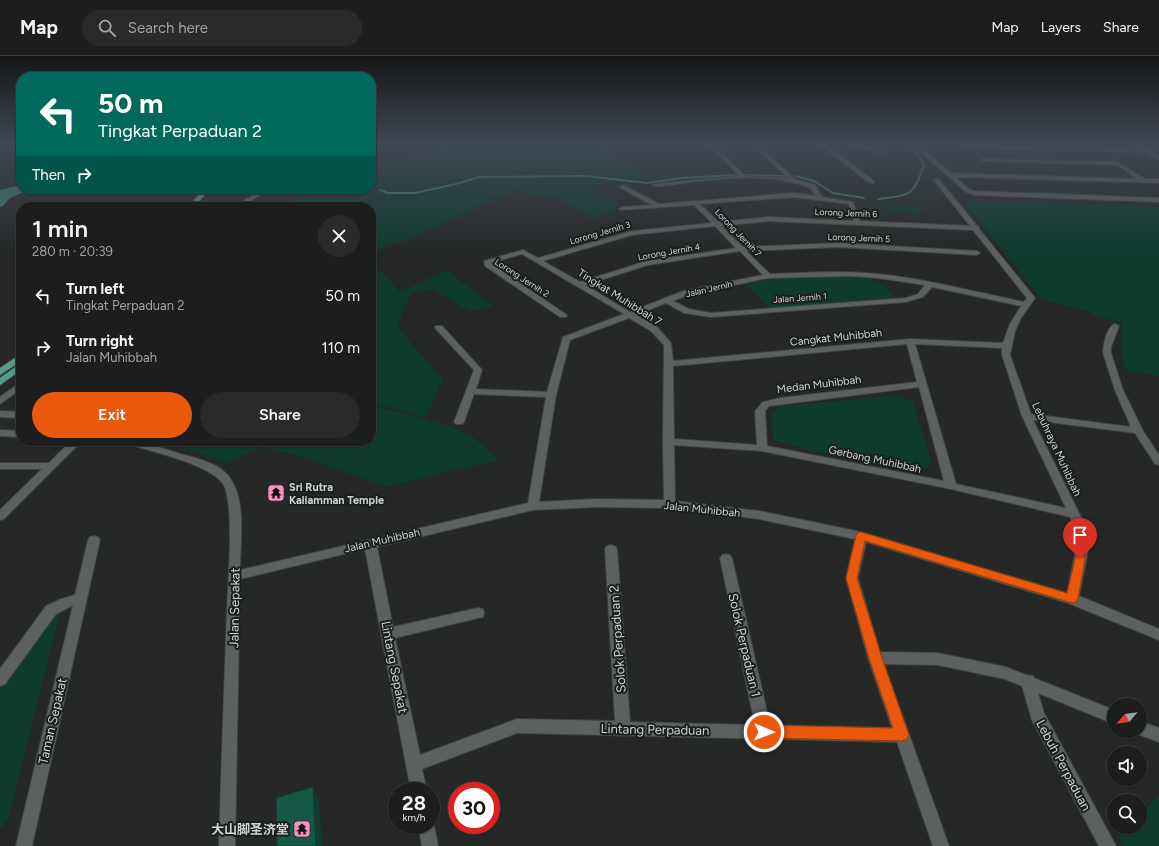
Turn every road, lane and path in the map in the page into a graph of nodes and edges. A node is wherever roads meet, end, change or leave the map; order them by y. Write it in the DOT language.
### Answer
graph roads {
  1 [pos="690,180"];
  2 [pos="795,180"];
  3 [pos="869,180"];
  4 [pos="938,180"];
  5 [pos="955,180"];
  6 [pos="1113,180"];
  7 [pos="1145,181"];
  8 [pos="1159,181"];
  9 [pos="872,182"];
  10 [pos="655,185"];
  11 [pos="623,187"];
  12 [pos="203,194"];
  13 [pos="259,194"];
  14 [pos="819,197"];
  15 [pos="953,198"];
  16 [pos="960,198"];
  17 [pos="968,198"];
  18 [pos="1159,200"];
  19 [pos="195,202"];
  20 [pos="245,202"];
  21 [pos="694,202"];
  22 [pos="1159,204"];
  23 [pos="657,205"];
  24 [pos="622,209"];
  25 [pos="857,222"];
  26 [pos="716,224"];
  27 [pos="977,228"];
  28 [pos="741,249"];
  29 [pos="523,252"];
  30 [pos="977,253"];
  31 [pos="538,260"];
  32 [pos="768,276"];
  33 [pos="930,284"];
  34 [pos="579,285"];
  35 [pos="668,301"];
  36 [pos="1026,305"];
  37 [pos="629,314"];
  38 [pos="563,315"];
  39 [pos="1115,326"];
  40 [pos="439,328"];
  41 [pos="910,341"];
  42 [pos="1006,346"];
  43 [pos="16,360"];
  44 [pos="669,364"];
  45 [pos="1,370"];
  46 [pos="16,370"];
  47 [pos="0,382"];
  48 [pos="922,384"];
  49 [pos="16,388"];
  50 [pos="471,391"];
  51 [pos="551,395"];
  52 [pos="0,401"];
  53 [pos="0,414"];
  54 [pos="16,415"];
  55 [pos="1026,416"];
  56 [pos="458,422"];
  57 [pos="1138,431"];
  58 [pos="0,433"];
  59 [pos="16,434"];
  60 [pos="668,442"];
  61 [pos="72,446"];
  62 [pos="144,446"];
  63 [pos="762,448"];
  64 [pos="1159,462"];
  65 [pos="0,466"];
  66 [pos="51,466"];
  67 [pos="951,486"];
  68 [pos="670,504"];
  69 [pos="533,506"];
  70 [pos="1075,514"];
  71 [pos="0,516"];
  72 [pos="861,536"];
  73 [pos="94,540"];
  74 [pos="370,543"];
  75 [pos="611,549"];
  76 [pos="726,558"];
  77 [pos="234,576"];
  78 [pos="80,599"];
  79 [pos="1072,599"];
  80 [pos="478,613"];
  81 [pos="388,634"];
  82 [pos="1159,635"];
  83 [pos="875,658"];
  84 [pos="0,680"];
  85 [pos="1028,680"];
  86 [pos="1107,714"];
  87 [pos="623,729"];
  88 [pos="1147,731"];
  89 [pos="764,732"];
  90 [pos="902,735"];
  91 [pos="1159,736"];
  92 [pos="414,765"];
  93 [pos="417,782"];
  94 [pos="428,834"];
  95 [pos="22,845"];
  96 [pos="227,846"];
  97 [pos="430,846"];
  98 [pos="941,846"];
  99 [pos="1108,846"];
  1 -- 10 [label="street"];
  2 -- 14 [label="street"];
  3 -- 9 [label="street"];
  4 -- 15 [label="street"];
  5 -- 18 [label="street"];
  6 -- 7 [label="street"];
  7 -- 8 [label="street"];
  11 -- 23 [label="street"];
  12 -- 19 [label="main road"];
  13 -- 20 [label="street"];
  14 -- 21 [label="street, Lorong Jernih 7"];
  14 -- 25 [label="street, Lorong Jernih 7"];
  15 -- 16 [label="street"];
  15 -- 27 [label="street"];
  17 -- 22 [label="street"];
  21 -- 23 [label="street, Lorong Jernih 7"];
  21 -- 26 [label="street, Lorong Jernih 7"];
  23 -- 24 [label="street, Lorong Jernih 7"];
  25 -- 26 [label="street, Lorong Jernih 6"];
  25 -- 27 [label="street, Lorong Jernih 6"];
  26 -- 28 [label="street, Lorong Jernih 7"];
  26 -- 31 [label="street, Lorong Jernih 3"];
  27 -- 36 [label="street"];
  28 -- 30 [label="street, Lorong Jernih 5"];
  28 -- 32 [label="street, Lorong Jernih 7"];
  28 -- 34 [label="street, Lorong Jernih 4"];
  29 -- 31 [label="street, Tingkat Muhibbah 7"];
  29 -- 38 [label="street, Lorong Jernih 2"];
  31 -- 34 [label="street, Tingkat Muhibbah 7"];
  32 -- 33 [label="street, Jalan Jernih"];
  32 -- 35 [label="street, Jalan Jernih"];
  33 -- 35 [label="street, Jalan Jernih 1"];
  33 -- 36 [label="street, Jalan Jernih"];
  34 -- 37 [label="street, Tingkat Muhibbah 7"];
  35 -- 37 [label="street, Jalan Jernih"];
  36 -- 42 [label="street, Lebuhraya Muhibbah"];
  37 -- 44 [label="street, Tingkat Muhibbah 7"];
  37 -- 51 [label="street, Jalan Jernih"];
  39 -- 57 [label="street"];
  40 -- 50 [label="street"];
  41 -- 42 [label="street, Cangkat Muhibbah"];
  41 -- 44 [label="street, Cangkat Muhibbah"];
  41 -- 48 [label="street"];
  42 -- 55 [label="street, Lebuhraya Muhibbah"];
  43 -- 45 [label="main road"];
  44 -- 60 [label="street, Tingkat Muhibbah 7"];
  46 -- 47 [label="main road"];
  48 -- 63 [label="street, Medan Muhibbah"];
  48 -- 67 [label="street"];
  49 -- 52 [label="street"];
  50 -- 51 [label="street"];
  50 -- 56 [label="street"];
  51 -- 69 [label="street, Jalan Jernih"];
  53 -- 54 [label="street"];
  55 -- 57 [label="street"];
  55 -- 70 [label="street, Lebuhraya Muhibbah"];
  57 -- 64 [label="street"];
  58 -- 59 [label="street"];
  60 -- 63 [label="street, Gerbang Muhibbah"];
  60 -- 68 [label="street, Tingkat Muhibbah 7"];
  61 -- 66 [label="street"];
  62 -- 77 [label="street, Jalan Sepakat"];
  63 -- 67 [label="street, Gerbang Muhibbah"];
  65 -- 66 [label="street"];
  66 -- 71 [label="street"];
  67 -- 70 [label="street, Gerbang Muhibbah"];
  68 -- 69 [label="street, Jalan Muhibbah"];
  68 -- 72 [label="street, Jalan Muhibbah"];
  69 -- 74 [label="street, Jalan Muhibbah"];
  70 -- 79 [label="street, Lebuhraya Muhibbah"];
  72 -- 79 [label="street, Jalan Muhibbah"];
  72 -- 83 [label="street"];
  73 -- 78 [label="street, Taman Sepakat"];
  74 -- 77 [label="street, Jalan Muhibbah"];
  74 -- 81 [label="street, Lintang Sepakat"];
  75 -- 87 [label="street, Solok Perpaduan 2"];
  76 -- 89 [label="street, Solok Perpaduan 1"];
  77 -- 96 [label="street, Jalan Sepakat"];
  78 -- 84 [label="street"];
  78 -- 95 [label="street, Taman Sepakat"];
  79 -- 82 [label="street, Jalan Muhibbah"];
  80 -- 81 [label="street"];
  81 -- 92 [label="street, Lintang Sepakat"];
  83 -- 85 [label="street"];
  83 -- 90 [label="street"];
  85 -- 86 [label="street"];
  85 -- 99 [label="street, Lebuh Perpaduan"];
  87 -- 89 [label="street, Lintang Perpaduan"];
  87 -- 92 [label="street, Lintang Perpaduan"];
  88 -- 91 [label="street"];
  89 -- 90 [label="street, Lintang Perpaduan"];
  90 -- 98 [label="street"];
  92 -- 93 [label="street, Lintang Sepakat"];
  94 -- 97 [label="street"];
}
